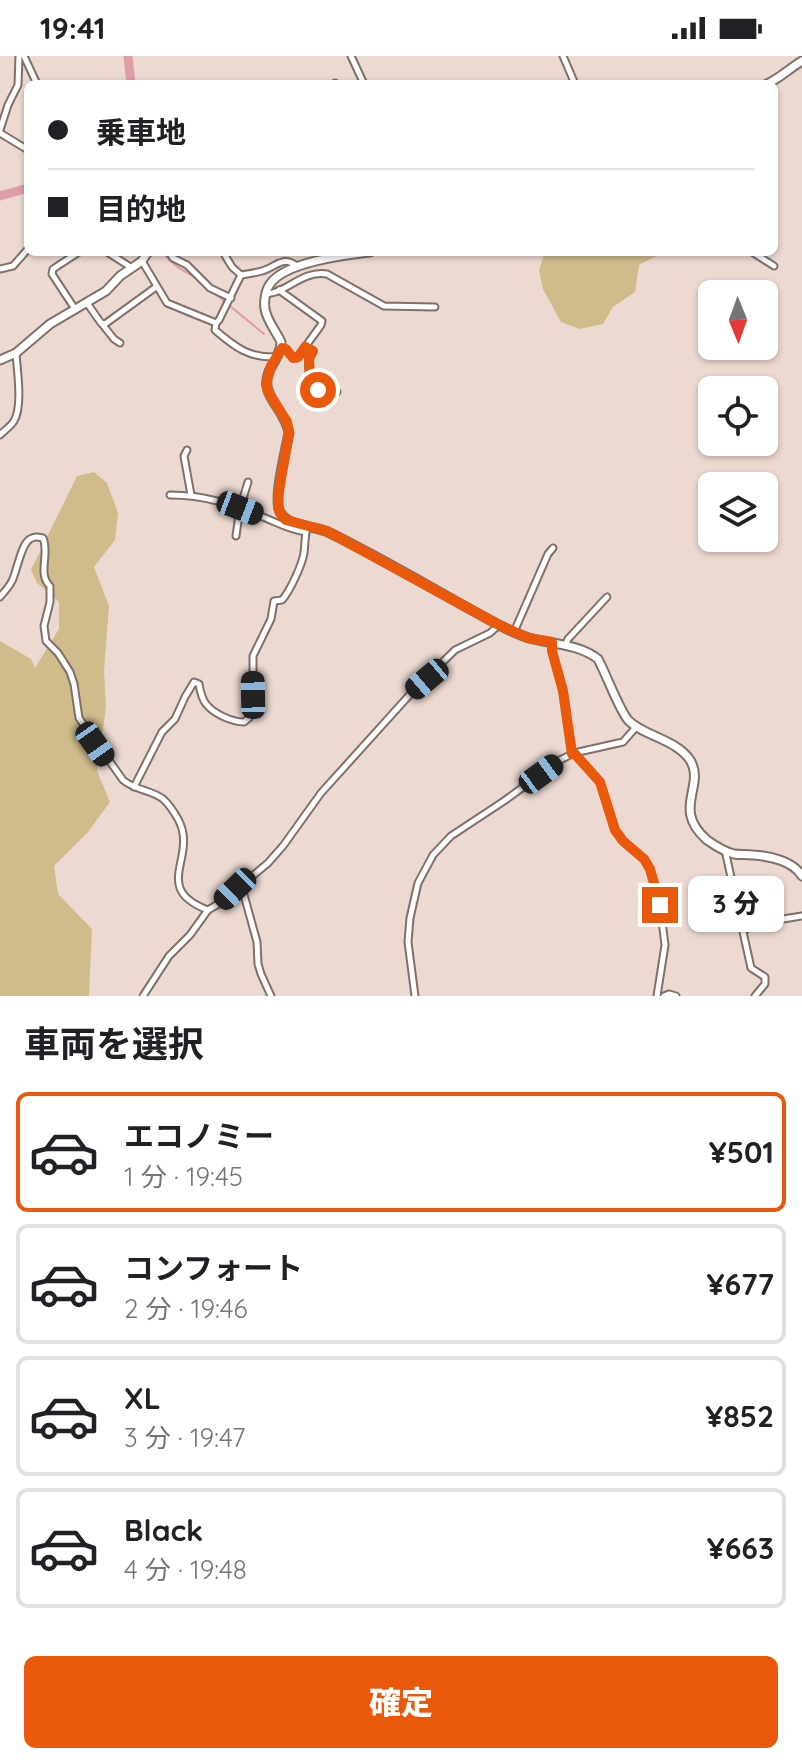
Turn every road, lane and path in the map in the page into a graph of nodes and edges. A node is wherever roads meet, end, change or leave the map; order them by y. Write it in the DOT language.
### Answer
graph roads {
  1 [pos="22,56"];
  2 [pos="351,56"];
  3 [pos="563,56"];
  4 [pos="802,61"];
  5 [pos="35,80"];
  6 [pos="362,80"];
  7 [pos="573,80"];
  8 [pos="775,80"];
  9 [pos="0,132"];
  10 [pos="24,147"];
  11 [pos="24,254"];
  12 [pos="73,256"];
  13 [pos="113,256"];
  14 [pos="145,256"];
  15 [pos="172,256"];
  16 [pos="228,256"];
  17 [pos="339,256"];
  18 [pos="758,256"];
  19 [pos="142,261"];
  20 [pos="774,266"];
  21 [pos="298,267"];
  22 [pos="132,268"];
  23 [pos="0,269"];
  24 [pos="241,275"];
  25 [pos="156,287"];
  26 [pos="279,290"];
  27 [pos="266,294"];
  28 [pos="231,298"];
  29 [pos="87,303"];
  30 [pos="435,307"];
  31 [pos="75,310"];
  32 [pos="101,323"];
  33 [pos="216,323"];
  34 [pos="120,343"];
  35 [pos="305,347"];
  36 [pos="282,348"];
  37 [pos="16,353"];
  38 [pos="278,357"];
  39 [pos="0,360"];
  40 [pos="337,392"];
  41 [pos="0,435"];
  42 [pos="187,450"];
  43 [pos="248,482"];
  44 [pos="170,495"];
  45 [pos="191,495"];
  46 [pos="240,508"];
  47 [pos="306,529"];
  48 [pos="236,536"];
  49 [pos="553,548"];
  50 [pos="0,597"];
  51 [pos="607,597"];
  52 [pos="499,625"];
  53 [pos="514,632"];
  54 [pos="552,642"];
  55 [pos="565,646"];
  56 [pos="637,726"];
  57 [pos="573,753"];
  58 [pos="134,787"];
  59 [pos="725,850"];
  60 [pos="802,876"];
  61 [pos="241,884"];
  62 [pos="208,910"];
  63 [pos="802,916"];
  64 [pos="743,930"];
  65 [pos="143,996"];
  66 [pos="271,996"];
  67 [pos="415,996"];
  68 [pos="657,996"];
  69 [pos="664,996"];
  70 [pos="676,996"];
  71 [pos="755,996"];
  1 -- 5 [label="street"];
  1 -- 9 [label="street"];
  2 -- 6 [label="street"];
  3 -- 7 [label="street"];
  4 -- 8 [label="street"];
  9 -- 10 [label="street"];
  11 -- 23 [label="street"];
  12 -- 31 [label="street"];
  13 -- 22 [label="street"];
  14 -- 19 [label="street"];
  15 -- 28 [label="street"];
  16 -- 24 [label="street"];
  17 -- 21 [label="street"];
  18 -- 20 [label="street"];
  19 -- 22 [label="street"];
  19 -- 25 [label="street"];
  21 -- 24 [label="street"];
  21 -- 27 [label="street"];
  22 -- 29 [label="street"];
  24 -- 28 [label="street"];
  25 -- 32 [label="street"];
  25 -- 33 [label="street"];
  26 -- 27 [label="street"];
  26 -- 30 [label="street"];
  26 -- 35 [label="street"];
  27 -- 36 [label="street"];
  28 -- 33 [label="street"];
  29 -- 31 [label="street"];
  29 -- 32 [label="street"];
  31 -- 37 [label="street"];
  32 -- 34 [label="street"];
  33 -- 38 [label="street"];
  35 -- 36 [label="street"];
  35 -- 40 [label="street"];
  36 -- 38 [label="street"];
  37 -- 39 [label="street"];
  37 -- 41 [label="street"];
  38 -- 47 [label="street"];
  42 -- 45 [label="street"];
  43 -- 46 [label="street"];
  44 -- 45 [label="street"];
  45 -- 46 [label="street"];
  46 -- 47 [label="street"];
  46 -- 48 [label="street"];
  47 -- 52 [label="street"];
  47 -- 58 [label="street"];
  49 -- 53 [label="street"];
  50 -- 58 [label="street"];
  51 -- 55 [label="street"];
  52 -- 53 [label="street"];
  52 -- 61 [label="street"];
  53 -- 54 [label="street"];
  54 -- 55 [label="street"];
  54 -- 57 [label="street"];
  55 -- 56 [label="street"];
  56 -- 57 [label="street"];
  56 -- 59 [label="street"];
  57 -- 67 [label="street"];
  57 -- 68 [label="street"];
  58 -- 62 [label="street"];
  59 -- 60 [label="street"];
  59 -- 64 [label="street"];
  61 -- 62 [label="street"];
  61 -- 66 [label="street"];
  62 -- 65 [label="street"];
  63 -- 64 [label="street"];
  64 -- 71 [label="street"];
  69 -- 70 [label="street"];
}
